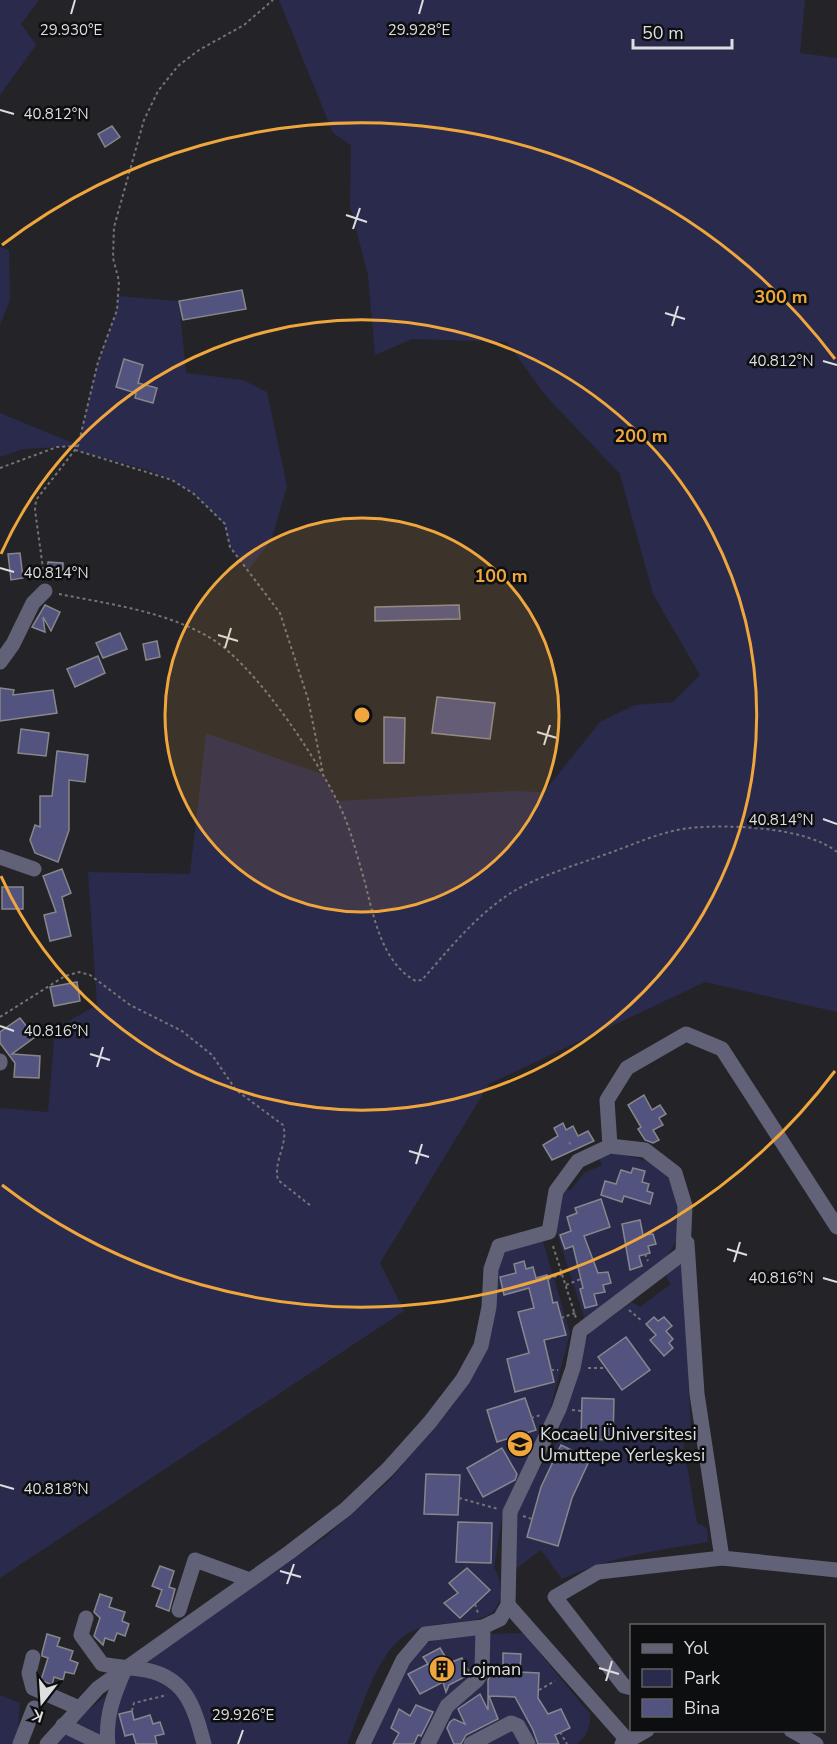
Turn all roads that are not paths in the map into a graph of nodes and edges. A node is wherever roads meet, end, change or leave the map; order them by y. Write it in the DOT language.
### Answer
graph roads {
  1 [pos="45,591"];
  2 [pos="0,662"];
  3 [pos="0,856"];
  4 [pos="34,869"];
  5 [pos="610,1146"];
  6 [pos="685,1206"];
  7 [pos="837,1227"];
  8 [pos="722,1558"];
  9 [pos="837,1570"];
  10 [pos="250,1580"];
  11 [pos="507,1605"];
  12 [pos="179,1610"];
  13 [pos="86,1618"];
  14 [pos="483,1627"];
  15 [pos="33,1657"];
  16 [pos="124,1669"];
  17 [pos="630,1688"];
  18 [pos="79,1707"];
  19 [pos="34,1708"];
  20 [pos="63,1725"];
  21 [pos="645,1732"];
  22 [pos="793,1732"];
  23 [pos="625,1742"];
  24 [pos="20,1744"];
  25 [pos="47,1744"];
  26 [pos="102,1744"];
  27 [pos="108,1744"];
  28 [pos="204,1744"];
  29 [pos="363,1744"];
  30 [pos="428,1744"];
  31 [pos="471,1744"];
  32 [pos="528,1744"];
  33 [pos="816,1744"];
  1 -- 2 [label="street"];
  3 -- 4 [label="street"];
  5 -- 6 [label="street"];
  5 -- 7 [label="street"];
  5 -- 10 [label="street"];
  6 -- 8 [label="street"];
  6 -- 11 [label="street"];
  8 -- 9 [label="street"];
  8 -- 17 [label="street"];
  10 -- 12 [label="street"];
  10 -- 16 [label="street"];
  11 -- 14 [label="street"];
  11 -- 23 [label="street"];
  13 -- 16 [label="street"];
  14 -- 29 [label="street"];
  14 -- 30 [label="street"];
  15 -- 18 [label="street"];
  16 -- 18 [label="street"];
  16 -- 27 [label="street"];
  16 -- 28 [label="street"];
  18 -- 20 [label="street"];
  19 -- 24 [label="street"];
  20 -- 25 [label="street"];
  20 -- 26 [label="street"];
  21 -- 23 [label="street"];
  22 -- 33 [label="street"];
  31 -- 32 [label="street"];
}
